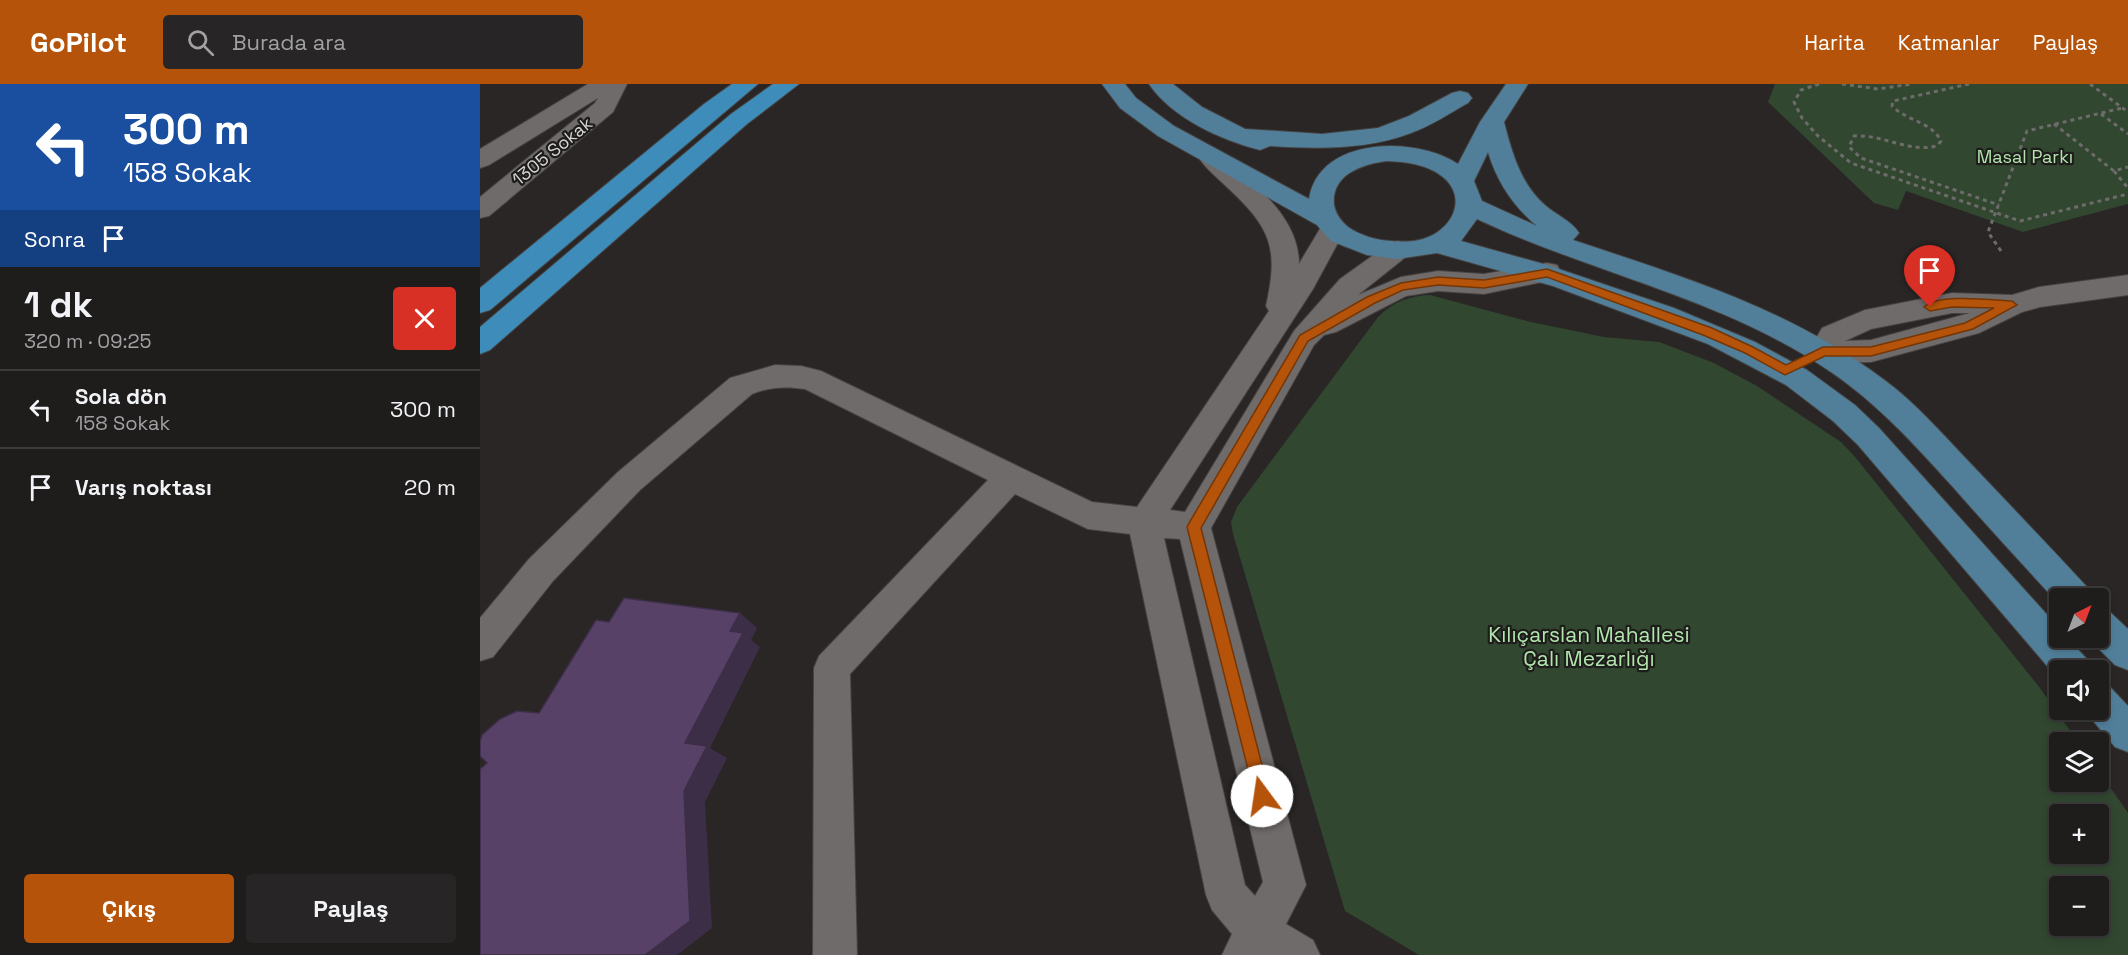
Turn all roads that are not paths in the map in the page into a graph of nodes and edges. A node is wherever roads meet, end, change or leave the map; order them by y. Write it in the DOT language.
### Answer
graph roads {
  1 [pos="604,84"];
  2 [pos="616,84"];
  3 [pos="747,84"];
  4 [pos="788,84"];
  5 [pos="1113,84"];
  6 [pos="1160,84"];
  7 [pos="1517,84"];
  8 [pos="1467,91"];
  9 [pos="1492,122"];
  10 [pos="1239,136"];
  11 [pos="1392,154"];
  12 [pos="1211,158"];
  13 [pos="1359,158"];
  14 [pos="480,160"];
  15 [pos="1465,194"];
  16 [pos="481,209"];
  17 [pos="1329,223"];
  18 [pos="1437,244"];
  19 [pos="1398,250"];
  20 [pos="1616,262"];
  21 [pos="1547,273"];
  22 [pos="2128,285"];
  23 [pos="480,303"];
  24 [pos="1289,331"];
  25 [pos="480,343"];
  26 [pos="1823,352"];
  27 [pos="1785,370"];
  28 [pos="1010,477"];
  29 [pos="1143,523"];
  30 [pos="1194,527"];
  31 [pos="2066,588"];
  32 [pos="2109,635"];
  33 [pos="480,645"];
  34 [pos="2128,653"];
  35 [pos="2064,660"];
  36 [pos="2109,712"];
  37 [pos="2128,734"];
  38 [pos="1251,943"];
  39 [pos="835,955"];
  40 [pos="1298,955"];
  1 -- 14 [label="street"];
  2 -- 16 [label="street, 1305 Sokak"];
  3 -- 23 [label="highway"];
  4 -- 25 [label="highway"];
  5 -- 12 [label="main road"];
  6 -- 10 [label="main road"];
  7 -- 9 [label="main road"];
  8 -- 10 [label="main road"];
  8 -- 11 [label="main road"];
  9 -- 15 [label="main road"];
  9 -- 20 [label="main road"];
  10 -- 13 [label="main road"];
  11 -- 13 [label="main road"];
  11 -- 15 [label="main road"];
  12 -- 17 [label="main road"];
  12 -- 24 [label="street"];
  13 -- 17 [label="main road"];
  15 -- 18 [label="main road"];
  15 -- 20 [label="main road"];
  17 -- 19 [label="main road"];
  17 -- 24 [label="street"];
  18 -- 19 [label="main road"];
  18 -- 21 [label="main road"];
  19 -- 24 [label="street"];
  20 -- 26 [label="main road"];
  21 -- 24 [label="street"];
  21 -- 27 [label="main road"];
  22 -- 26 [label="street"];
  24 -- 29 [label="street"];
  24 -- 30 [label="street"];
  26 -- 27 [label="main road"];
  26 -- 31 [label="main road"];
  27 -- 35 [label="main road"];
  28 -- 29 [label="street"];
  28 -- 33 [label="street"];
  28 -- 39 [label="street"];
  29 -- 30 [label="street"];
  29 -- 38 [label="street"];
  30 -- 38 [label="street"];
  32 -- 34 [label="main road"];
  36 -- 37 [label="main road"];
  38 -- 40 [label="street"];
}
